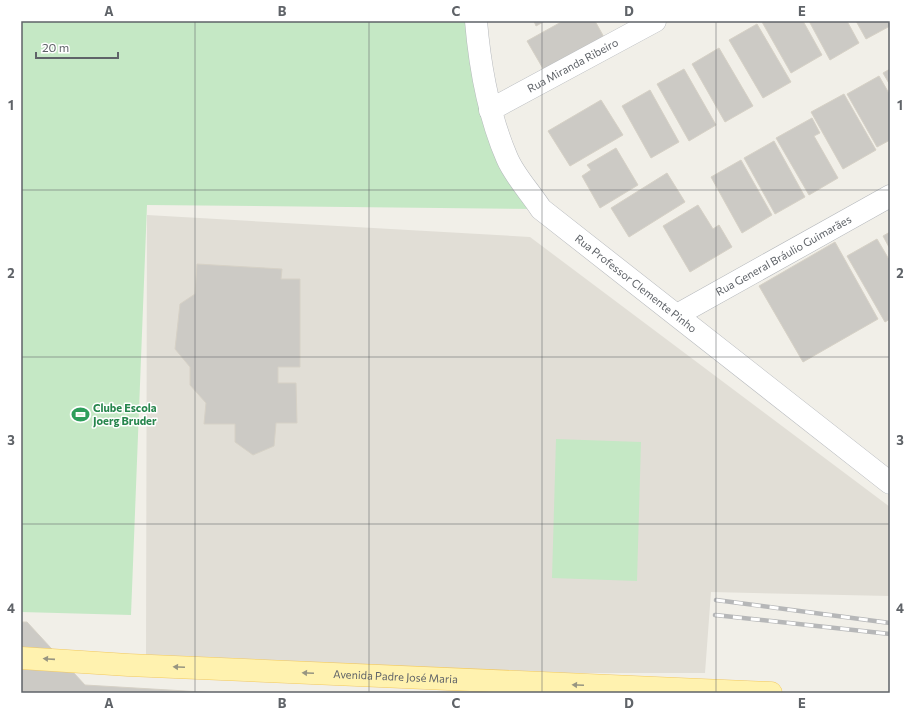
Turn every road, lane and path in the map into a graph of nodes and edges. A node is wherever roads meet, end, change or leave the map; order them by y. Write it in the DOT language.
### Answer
graph roads {
  1 [pos="476,21"];
  2 [pos="655,21"];
  3 [pos="490,110"];
  4 [pos="890,196"];
  5 [pos="676,315"];
  6 [pos="888,480"];
  7 [pos="21,658"];
  8 [pos="771,693"];
  1 -- 3 [label="street, Rua Professor Clemente Pinho"];
  2 -- 3 [label="street, Rua Miranda Ribeiro"];
  3 -- 5 [label="street, Rua Professor Clemente Pinho"];
  4 -- 5 [label="street, Rua General Bráulio Guimarães"];
  5 -- 6 [label="street, Rua Professor Clemente Pinho"];
  8 -- 7 [label="main road, Avenida Padre José Maria, one-way"];
}
